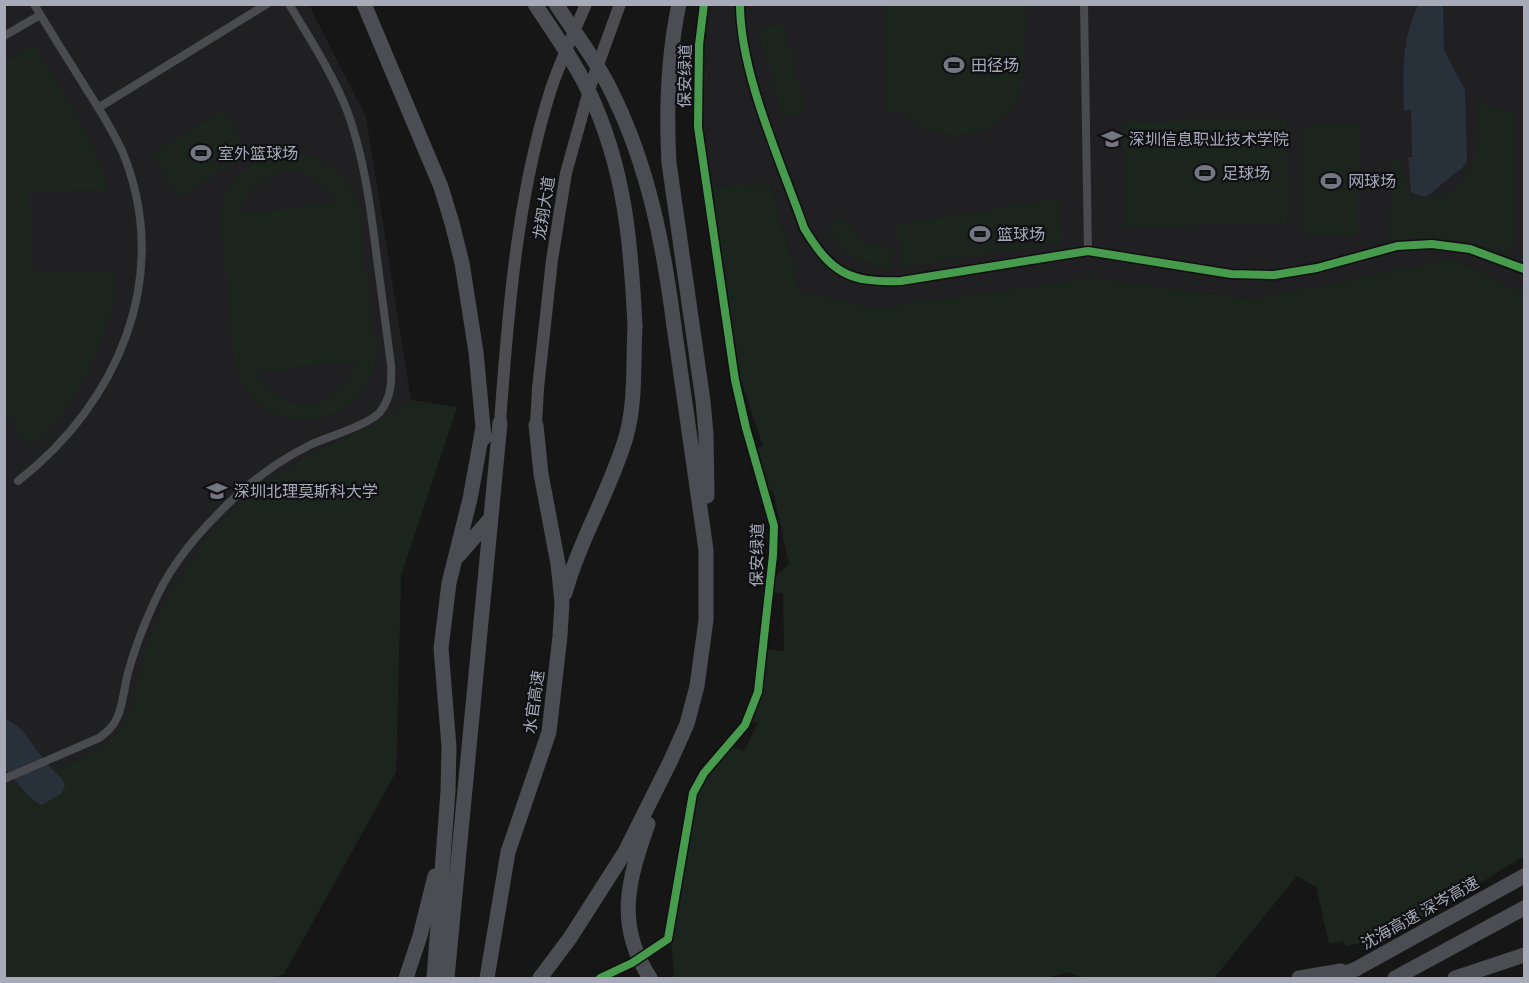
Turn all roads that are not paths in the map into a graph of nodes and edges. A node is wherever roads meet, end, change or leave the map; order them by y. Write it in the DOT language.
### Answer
graph roads {
  1 [pos="34,4"];
  2 [pos="267,4"];
  3 [pos="289,4"];
  4 [pos="364,4"];
  5 [pos="536,4"];
  6 [pos="556,4"];
  7 [pos="620,4"];
  8 [pos="679,4"];
  9 [pos="740,4"];
  10 [pos="1084,4"];
  11 [pos="586,5"];
  12 [pos="40,15"];
  13 [pos="4,36"];
  14 [pos="98,108"];
  15 [pos="1088,250"];
  16 [pos="1524,269"];
  17 [pos="500,423"];
  18 [pos="536,425"];
  19 [pos="483,427"];
  20 [pos="18,481"];
  21 [pos="492,514"];
  22 [pos="706,550"];
  23 [pos="454,560"];
  24 [pos="562,602"];
  25 [pos="670,762"];
  26 [pos="5,779"];
  27 [pos="446,832"];
  28 [pos="1524,876"];
  29 [pos="1524,908"];
  30 [pos="1524,955"];
  31 [pos="1356,969"];
  32 [pos="406,978"];
  33 [pos="434,978"];
  34 [pos="447,978"];
  35 [pos="487,978"];
  36 [pos="540,978"];
  37 [pos="650,978"];
  38 [pos="1299,978"];
  39 [pos="1332,978"];
  40 [pos="1395,978"];
  41 [pos="1455,978"];
  1 -- 12 [label="street"];
  2 -- 14 [label="street"];
  3 -- 26 [label="street"];
  4 -- 19 [label="highway"];
  5 -- 24 [label="highway, bridge"];
  6 -- 22 [label="highway, bridge"];
  7 -- 18 [label="main road, 龙翔大道"];
  8 -- 22 [label="highway"];
  9 -- 15 [label="street"];
  10 -- 15 [label="street"];
  11 -- 17 [label="main road, 龙翔大道"];
  12 -- 13 [label="street"];
  12 -- 14 [label="street"];
  14 -- 20 [label="street"];
  15 -- 16 [label="street"];
  17 -- 21 [label="highway"];
  18 -- 24 [label="highway, 水官高速"];
  19 -- 21 [label="highway"];
  19 -- 23 [label="highway"];
  21 -- 23 [label="highway"];
  21 -- 34 [label="highway"];
  22 -- 25 [label="highway"];
  23 -- 27 [label="highway"];
  24 -- 35 [label="highway, 水官高速"];
  25 -- 36 [label="highway"];
  25 -- 37 [label="highway"];
  27 -- 32 [label="highway"];
  27 -- 33 [label="highway"];
  28 -- 31 [label="highway, 沈海高速 深岑高速"];
  29 -- 40 [label="highway"];
  30 -- 41 [label="highway"];
  31 -- 38 [label="highway"];
  31 -- 39 [label="highway, 沈海高速 深岑高速"];
}
